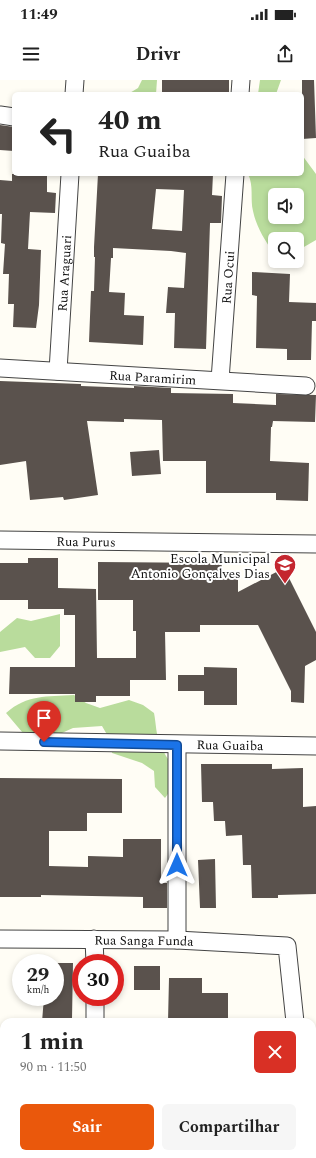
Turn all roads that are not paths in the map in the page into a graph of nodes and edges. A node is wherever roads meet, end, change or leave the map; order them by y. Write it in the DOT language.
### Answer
graph roads {
  1 [pos="75,80"];
  2 [pos="241,80"];
  3 [pos="74,92"];
  4 [pos="240,92"];
  5 [pos="0,115"];
  6 [pos="12,117"];
  7 [pos="70,176"];
  8 [pos="235,176"];
  9 [pos="0,368"];
  10 [pos="58,371"];
  11 [pos="220,380"];
  12 [pos="306,386"];
  13 [pos="0,540"];
  14 [pos="316,544"];
  15 [pos="0,741"];
  16 [pos="177,745"];
  17 [pos="316,746"];
  18 [pos="0,939"];
  19 [pos="94,939"];
  20 [pos="177,940"];
  21 [pos="94,954"];
  22 [pos="95,1006"];
  23 [pos="95,1018"];
  24 [pos="296,1018"];
  1 -- 3 [label="street"];
  2 -- 4 [label="street"];
  5 -- 6 [label="street"];
  7 -- 10 [label="street, Rua Araguari"];
  8 -- 11 [label="street, Rua Ocui"];
  9 -- 10 [label="street, Rua Paramirim"];
  10 -- 11 [label="street, Rua Paramirim"];
  11 -- 12 [label="street, Rua Paramirim"];
  13 -- 14 [label="street, Rua Purus"];
  15 -- 16 [label="street, Rua Guaiba"];
  16 -- 17 [label="street, Rua Guaiba"];
  16 -- 20 [label="street"];
  18 -- 19 [label="street, Rua Sanga Funda"];
  19 -- 20 [label="street, Rua Sanga Funda"];
  19 -- 21 [label="street"];
  20 -- 24 [label="street, Rua Sanga Funda"];
  22 -- 23 [label="street"];
}
